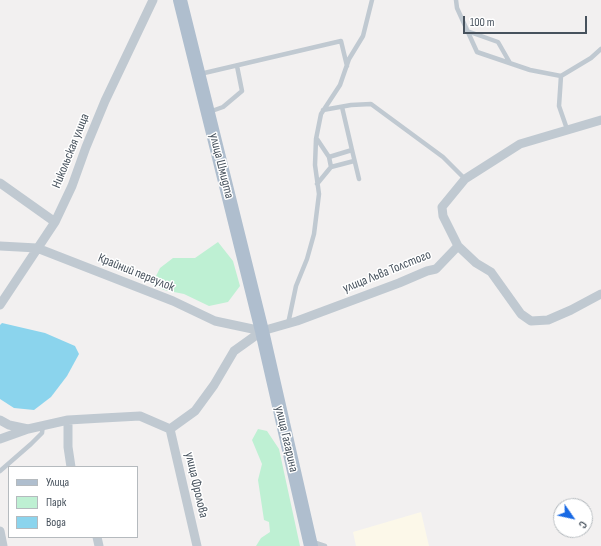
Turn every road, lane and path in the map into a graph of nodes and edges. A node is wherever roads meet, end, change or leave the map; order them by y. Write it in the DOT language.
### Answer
graph roads {
  1 [pos="153,0"];
  2 [pos="180,0"];
  3 [pos="372,0"];
  4 [pos="456,0"];
  5 [pos="467,31"];
  6 [pos="601,50"];
  7 [pos="510,64"];
  8 [pos="237,66"];
  9 [pos="347,66"];
  10 [pos="199,75"];
  11 [pos="562,76"];
  12 [pos="342,107"];
  13 [pos="323,110"];
  14 [pos="208,113"];
  15 [pos="601,120"];
  16 [pos="567,129"];
  17 [pos="316,139"];
  18 [pos="352,150"];
  19 [pos="329,157"];
  20 [pos="354,161"];
  21 [pos="331,167"];
  22 [pos="359,179"];
  23 [pos="465,179"];
  24 [pos="0,183"];
  25 [pos="318,184"];
  26 [pos="55,222"];
  27 [pos="0,246"];
  28 [pos="458,246"];
  29 [pos="37,248"];
  30 [pos="601,294"];
  31 [pos="0,305"];
  32 [pos="288,324"];
  33 [pos="262,331"];
  34 [pos="0,420"];
  35 [pos="68,420"];
  36 [pos="43,425"];
  37 [pos="28,429"];
  38 [pos="170,429"];
  39 [pos="0,439"];
  40 [pos="71,466"];
  41 [pos="0,471"];
  42 [pos="0,531"];
  43 [pos="310,544"];
  44 [pos="3,546"];
  45 [pos="197,546"];
  46 [pos="325,546"];
  1 -- 26 [label="street, Никольская улица"];
  2 -- 10 [label="main road, улица Шмидта"];
  3 -- 9 [label="lane"];
  4 -- 5 [label="lane"];
  5 -- 7 [label="lane"];
  5 -- 7 [label="lane"];
  6 -- 11 [label="lane"];
  7 -- 11 [label="lane"];
  8 -- 9 [label="lane"];
  8 -- 10 [label="lane"];
  8 -- 14 [label="lane"];
  9 -- 13 [label="lane"];
  10 -- 14 [label="main road, улица Шмидта"];
  11 -- 16 [label="lane"];
  12 -- 13 [label="lane"];
  12 -- 18 [label="lane"];
  12 -- 23 [label="lane"];
  13 -- 17 [label="lane"];
  14 -- 33 [label="main road, улица Шмидта"];
  15 -- 16 [label="street"];
  16 -- 23 [label="street"];
  17 -- 19 [label="lane"];
  17 -- 25 [label="lane"];
  18 -- 19 [label="lane"];
  18 -- 20 [label="lane"];
  19 -- 21 [label="lane"];
  20 -- 21 [label="lane"];
  20 -- 22 [label="lane"];
  21 -- 25 [label="lane"];
  23 -- 28 [label="street"];
  24 -- 26 [label="street"];
  25 -- 32 [label="lane"];
  26 -- 29 [label="street, Никольская улица"];
  27 -- 29 [label="street, Крайний переулок"];
  28 -- 30 [label="street"];
  28 -- 32 [label="street, улица Льва Толстого"];
  29 -- 31 [label="street, Никольская улица"];
  29 -- 33 [label="street, Крайний переулок"];
  32 -- 33 [label="street, улица Льва Толстого"];
  33 -- 38 [label="street"];
  33 -- 43 [label="main road, улица Гагарина"];
  34 -- 37 [label="street"];
  35 -- 36 [label="street"];
  35 -- 38 [label="street"];
  35 -- 40 [label="street"];
  36 -- 37 [label="street"];
  36 -- 41 [label="lane"];
  37 -- 39 [label="street"];
  38 -- 45 [label="street, улица Фролова"];
  42 -- 44 [label="street"];
  43 -- 46 [label="lane"];
}
